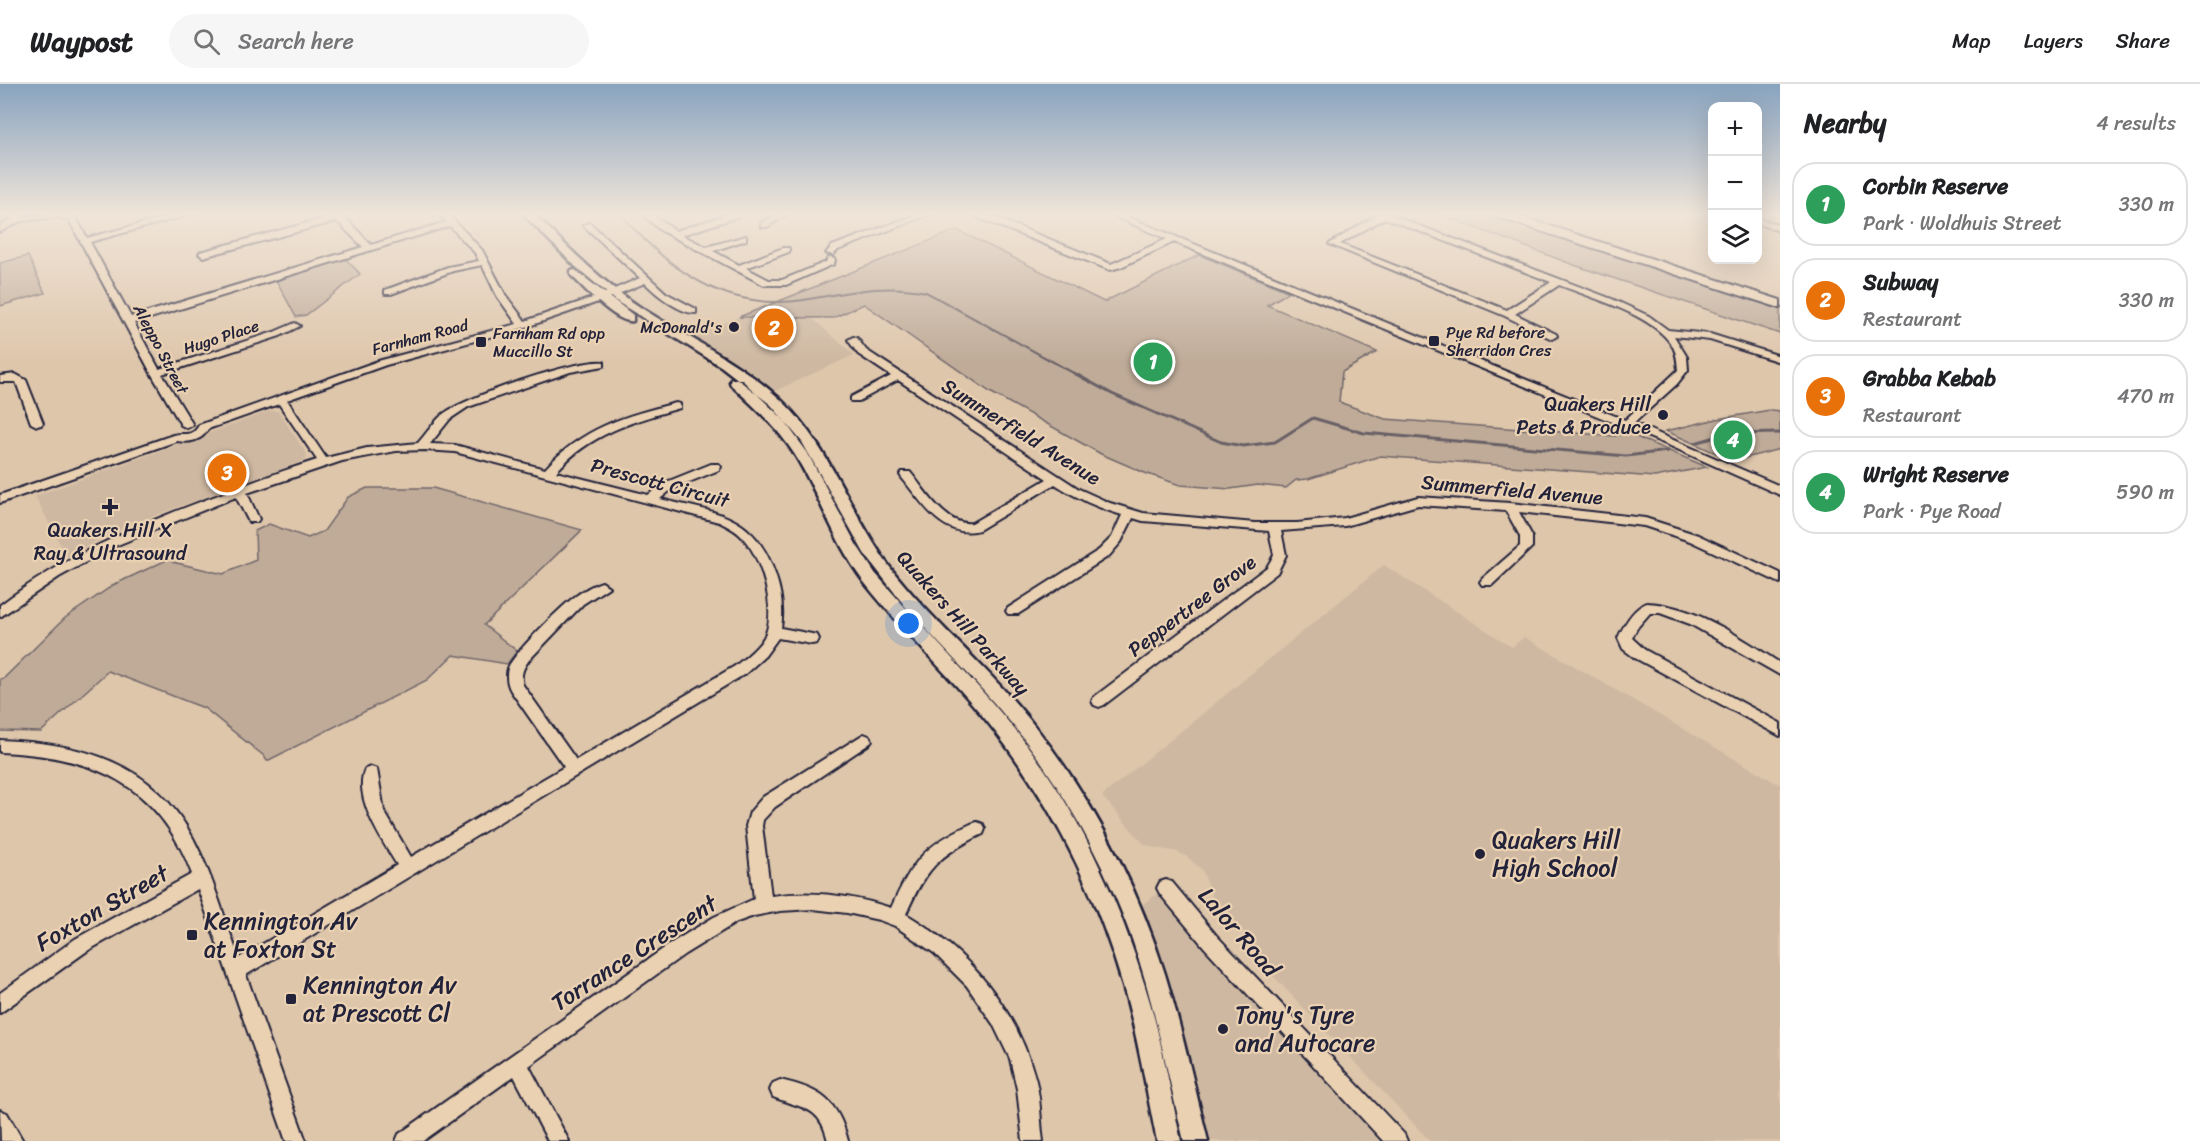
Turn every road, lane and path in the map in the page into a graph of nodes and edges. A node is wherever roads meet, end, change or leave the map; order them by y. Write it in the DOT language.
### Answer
graph roads {
  1 [pos="97,262"];
  2 [pos="322,262"];
  3 [pos="483,262"];
  4 [pos="485,262"];
  5 [pos="570,262"];
  6 [pos="576,262"];
  7 [pos="627,262"];
  8 [pos="729,262"];
  9 [pos="754,262"];
  10 [pos="830,262"];
  11 [pos="1094,262"];
  12 [pos="1126,262"];
  13 [pos="1231,262"];
  14 [pos="1379,262"];
  15 [pos="1506,262"];
  16 [pos="1651,262"];
  17 [pos="1693,262"];
  18 [pos="739,268"];
  19 [pos="647,281"];
  20 [pos="1557,282"];
  21 [pos="1780,290"];
  22 [pos="388,292"];
  23 [pos="608,295"];
  24 [pos="1780,304"];
  25 [pos="693,311"];
  26 [pos="1508,314"];
  27 [pos="129,321"];
  28 [pos="523,325"];
  29 [pos="295,326"];
  30 [pos="1666,333"];
  31 [pos="1552,336"];
  32 [pos="853,340"];
  33 [pos="1780,359"];
  34 [pos="600,364"];
  35 [pos="156,373"];
  36 [pos="898,376"];
  37 [pos="0,379"];
  38 [pos="281,399"];
  39 [pos="855,399"];
  40 [pos="676,406"];
  41 [pos="37,423"];
  42 [pos="1625,424"];
  43 [pos="187,425"];
  44 [pos="203,427"];
  45 [pos="177,436"];
  46 [pos="423,445"];
  47 [pos="323,461"];
  48 [pos="715,467"];
  49 [pos="548,473"];
  50 [pos="906,475"];
  51 [pos="1055,479"];
  52 [pos="1780,491"];
  53 [pos="240,492"];
  54 [pos="0,499"];
  55 [pos="650,500"];
  56 [pos="1510,507"];
  57 [pos="1129,514"];
  58 [pos="254,519"];
  59 [pos="1274,527"];
  60 [pos="1780,578"];
  61 [pos="1487,582"];
  62 [pos="602,587"];
  63 [pos="1013,611"];
  64 [pos="0,612"];
  65 [pos="773,632"];
  66 [pos="812,639"];
  67 [pos="1780,669"];
  68 [pos="1099,701"];
  69 [pos="1780,730"];
  70 [pos="864,740"];
  71 [pos="0,746"];
  72 [pos="574,769"];
  73 [pos="371,774"];
  74 [pos="977,829"];
  75 [pos="408,868"];
  76 [pos="201,878"];
  77 [pos="1166,888"];
  78 [pos="763,905"];
  79 [pos="896,917"];
  80 [pos="235,970"];
  81 [pos="0,1004"];
  82 [pos="517,1063"];
  83 [pos="780,1090"];
  84 [pos="0,1120"];
  85 [pos="13,1141"];
  86 [pos="296,1141"];
  87 [pos="406,1141"];
  88 [pos="559,1141"];
  89 [pos="838,1141"];
  90 [pos="1033,1141"];
  91 [pos="1169,1141"];
  92 [pos="1196,1141"];
  93 [pos="1397,1141"];
  1 -- 27 [label="street, Aleppo Street"];
  2 -- 27 [label="street"];
  3 -- 22 [label="street"];
  4 -- 28 [label="street"];
  5 -- 23 [label="main road, Quakers Hill Parkway"];
  6 -- 23 [label="main road, Quakers Hill Parkway"];
  7 -- 19 [label="street"];
  8 -- 18 [label="street"];
  9 -- 18 [label="street"];
  10 -- 18 [label="street"];
  11 -- 12 [label="street"];
  13 -- 42 [label="street"];
  14 -- 26 [label="street"];
  15 -- 20 [label="street"];
  16 -- 24 [label="highway"];
  17 -- 21 [label="highway"];
  19 -- 23 [label="street, Farnham Road"];
  19 -- 25 [label="street"];
  20 -- 26 [label="street"];
  20 -- 30 [label="street"];
  23 -- 28 [label="street, Farnham Road"];
  23 -- 91 [label="main road, Quakers Hill Parkway"];
  23 -- 92 [label="main road, Quakers Hill Parkway"];
  26 -- 31 [label="street"];
  27 -- 35 [label="street, Aleppo Street"];
  28 -- 38 [label="street, Farnham Road"];
  29 -- 35 [label="street, Hugo Place"];
  30 -- 33 [label="street"];
  30 -- 42 [label="street"];
  32 -- 36 [label="street, Summerfield Avenue"];
  34 -- 46 [label="street"];
  35 -- 43 [label="street, Aleppo Street"];
  36 -- 39 [label="street"];
  36 -- 51 [label="street, Summerfield Avenue"];
  37 -- 41 [label="street"];
  38 -- 44 [label="street, Farnham Road"];
  38 -- 47 [label="street"];
  40 -- 49 [label="street"];
  42 -- 52 [label="street"];
  43 -- 44 [label="street"];
  43 -- 45 [label="street"];
  44 -- 45 [label="street, Farnham Road"];
  45 -- 54 [label="street"];
  46 -- 47 [label="street, Prescott Circuit"];
  46 -- 49 [label="street, Prescott Circuit"];
  47 -- 53 [label="street, Prescott Circuit"];
  48 -- 55 [label="street"];
  49 -- 55 [label="street, Prescott Circuit"];
  50 -- 51 [label="street"];
  51 -- 57 [label="street, Summerfield Avenue"];
  53 -- 58 [label="street"];
  53 -- 64 [label="street, Prescott Circuit"];
  55 -- 65 [label="street, Prescott Circuit"];
  56 -- 59 [label="street, Summerfield Avenue"];
  56 -- 60 [label="street, Summerfield Avenue"];
  56 -- 61 [label="street"];
  57 -- 59 [label="street, Summerfield Avenue"];
  57 -- 63 [label="street"];
  59 -- 68 [label="street, Peppertree Grove"];
  62 -- 72 [label="street"];
  65 -- 66 [label="street"];
  65 -- 72 [label="street"];
  67 -- 69 [label="street"];
  70 -- 78 [label="street"];
  71 -- 76 [label="street"];
  72 -- 75 [label="street"];
  73 -- 75 [label="street"];
  74 -- 79 [label="street"];
  75 -- 80 [label="street"];
  76 -- 80 [label="street"];
  76 -- 81 [label="street, Foxton Street"];
  77 -- 93 [label="street, Lalor Road"];
  78 -- 79 [label="street, Torrance Crescent"];
  78 -- 82 [label="street, Torrance Crescent"];
  79 -- 90 [label="street, Torrance Crescent"];
  80 -- 86 [label="street"];
  82 -- 87 [label="street, Torrance Crescent"];
  82 -- 88 [label="street"];
  83 -- 89 [label="street"];
  84 -- 85 [label="street"];
}
